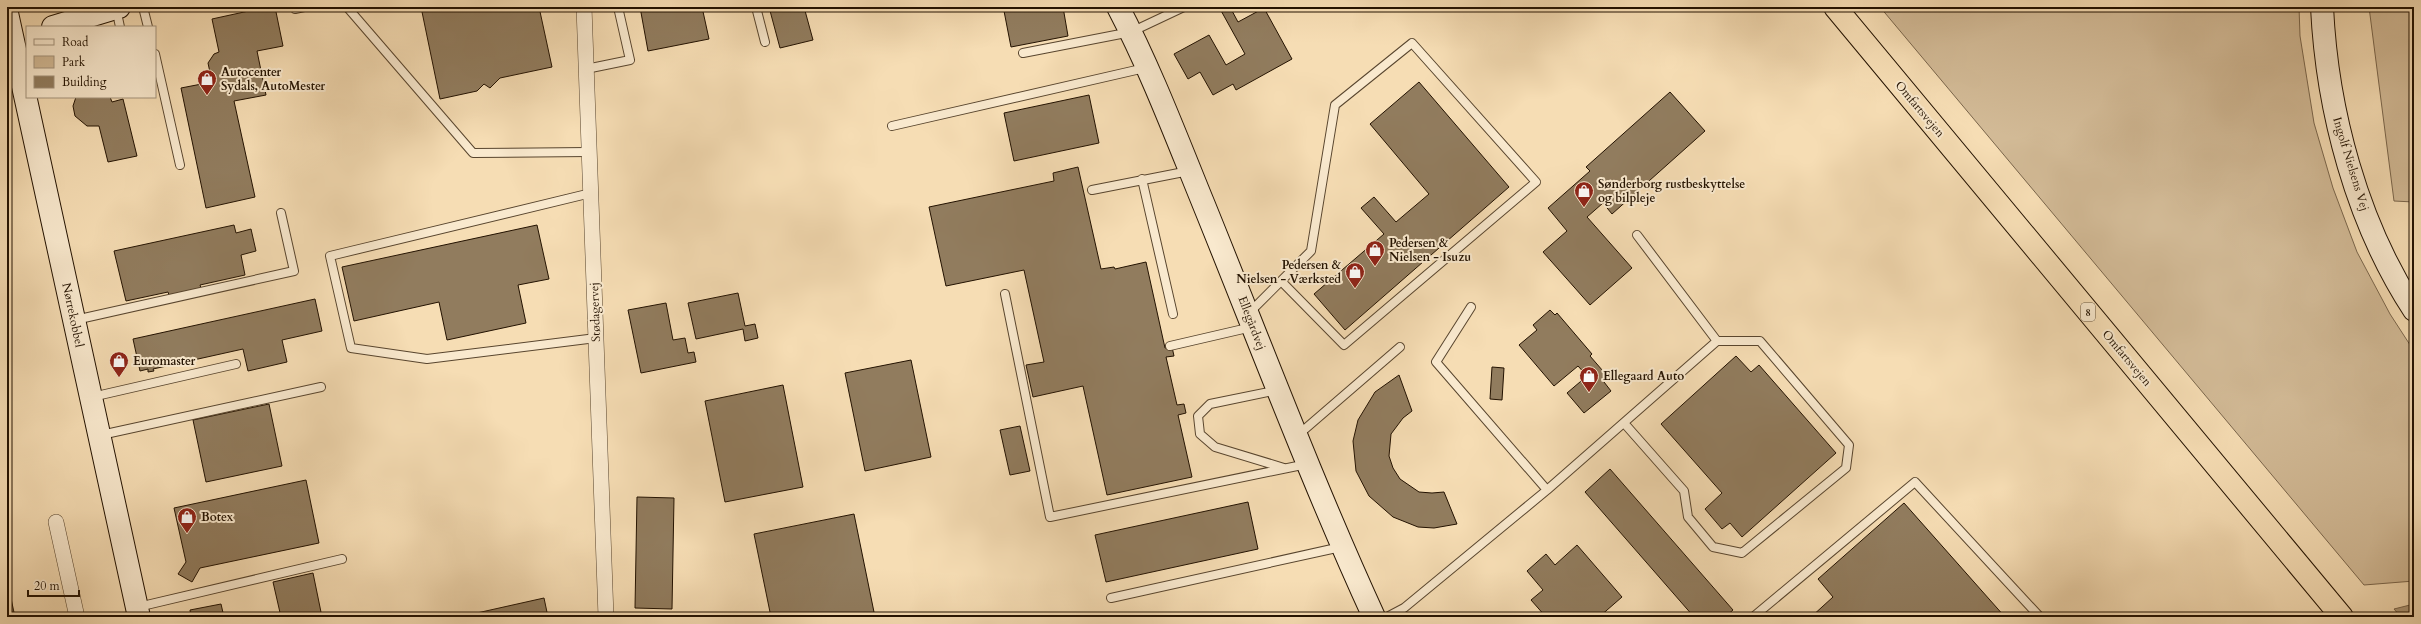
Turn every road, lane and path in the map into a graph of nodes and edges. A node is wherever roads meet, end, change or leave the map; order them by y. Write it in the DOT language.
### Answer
graph roads {
  1 [pos="143,7"];
  2 [pos="304,7"];
  3 [pos="347,7"];
  4 [pos="584,7"];
  5 [pos="618,7"];
  6 [pos="756,7"];
  7 [pos="1118,7"];
  8 [pos="1184,7"];
  9 [pos="1835,7"];
  10 [pos="2322,7"];
  11 [pos="295,9"];
  12 [pos="7,13"];
  13 [pos="119,14"];
  14 [pos="58,26"];
  15 [pos="148,26"];
  16 [pos="1131,32"];
  17 [pos="16,39"];
  18 [pos="765,42"];
  19 [pos="1022,53"];
  20 [pos="156,58"];
  21 [pos="1146,68"];
  22 [pos="586,69"];
  23 [pos="26,87"];
  24 [pos="28,98"];
  25 [pos="892,126"];
  26 [pos="589,152"];
  27 [pos="180,165"];
  28 [pos="1190,170"];
  29 [pos="1142,179"];
  30 [pos="1092,190"];
  31 [pos="591,193"];
  32 [pos="281,213"];
  33 [pos="1637,236"];
  34 [pos="1281,281"];
  35 [pos="1005,294"];
  36 [pos="1471,308"];
  37 [pos="2414,310"];
  38 [pos="1173,314"];
  39 [pos="74,320"];
  40 [pos="1250,320"];
  41 [pos="596,338"];
  42 [pos="1717,341"];
  43 [pos="1170,346"];
  44 [pos="1400,346"];
  45 [pos="236,364"];
  46 [pos="321,387"];
  47 [pos="1278,390"];
  48 [pos="91,397"];
  49 [pos="1624,423"];
  50 [pos="100,435"];
  51 [pos="1297,436"];
  52 [pos="1307,464"];
  53 [pos="1286,468"];
  54 [pos="1547,490"];
  55 [pos="56,522"];
  56 [pos="1342,547"];
  57 [pos="342,559"];
  58 [pos="1111,598"];
  59 [pos="138,612"];
  60 [pos="77,617"];
  61 [pos="606,617"];
  62 [pos="1374,617"];
  63 [pos="1387,617"];
  64 [pos="1753,617"];
  65 [pos="2040,617"];
  66 [pos="2342,617"];
  1 -- 15 [label="lane"];
  2 -- 11 [label="lane"];
  3 -- 26 [label="lane"];
  4 -- 22 [label="street, Stødagervej"];
  5 -- 22 [label="lane"];
  6 -- 18 [label="lane"];
  7 -- 16 [label="street, Ellegårdvej"];
  8 -- 16 [label="lane"];
  9 -- 66 [label="highway, Omfartsvejen / 8"];
  10 -- 37 [label="street, Ingolf Nielsens Vej"];
  12 -- 17 [label="street, Nørrekobbel"];
  13 -- 14 [label="street"];
  16 -- 19 [label="lane"];
  16 -- 21 [label="street, Ellegårdvej"];
  17 -- 23 [label="street, Nørrekobbel"];
  20 -- 27 [label="lane"];
  21 -- 25 [label="lane"];
  21 -- 28 [label="street, Ellegårdvej"];
  22 -- 26 [label="street, Stødagervej"];
  24 -- 39 [label="street, Nørrekobbel"];
  26 -- 31 [label="street, Stødagervej"];
  28 -- 29 [label="lane"];
  28 -- 40 [label="street, Ellegårdvej"];
  29 -- 30 [label="lane"];
  29 -- 38 [label="lane"];
  31 -- 41 [label="street, Stødagervej"];
  31 -- 41 [label="lane"];
  32 -- 39 [label="lane"];
  33 -- 42 [label="lane"];
  34 -- 34 [label="lane"];
  34 -- 40 [label="lane"];
  35 -- 53 [label="lane"];
  36 -- 54 [label="lane"];
  39 -- 48 [label="street, Nørrekobbel"];
  40 -- 43 [label="lane"];
  40 -- 47 [label="street, Ellegårdvej"];
  41 -- 61 [label="street, Stødagervej"];
  42 -- 49 [label="lane"];
  42 -- 49 [label="lane"];
  44 -- 51 [label="lane"];
  45 -- 48 [label="lane"];
  46 -- 50 [label="lane"];
  47 -- 51 [label="street, Ellegårdvej"];
  47 -- 53 [label="lane"];
  48 -- 50 [label="street, Nørrekobbel"];
  49 -- 54 [label="lane"];
  50 -- 59 [label="street, Nørrekobbel"];
  51 -- 52 [label="street, Ellegårdvej"];
  52 -- 53 [label="lane"];
  52 -- 56 [label="street, Ellegårdvej"];
  54 -- 63 [label="lane"];
  55 -- 60 [label="street"];
  56 -- 58 [label="lane"];
  56 -- 62 [label="street, Ellegårdvej"];
  57 -- 59 [label="lane"];
  64 -- 65 [label="lane"];
}
